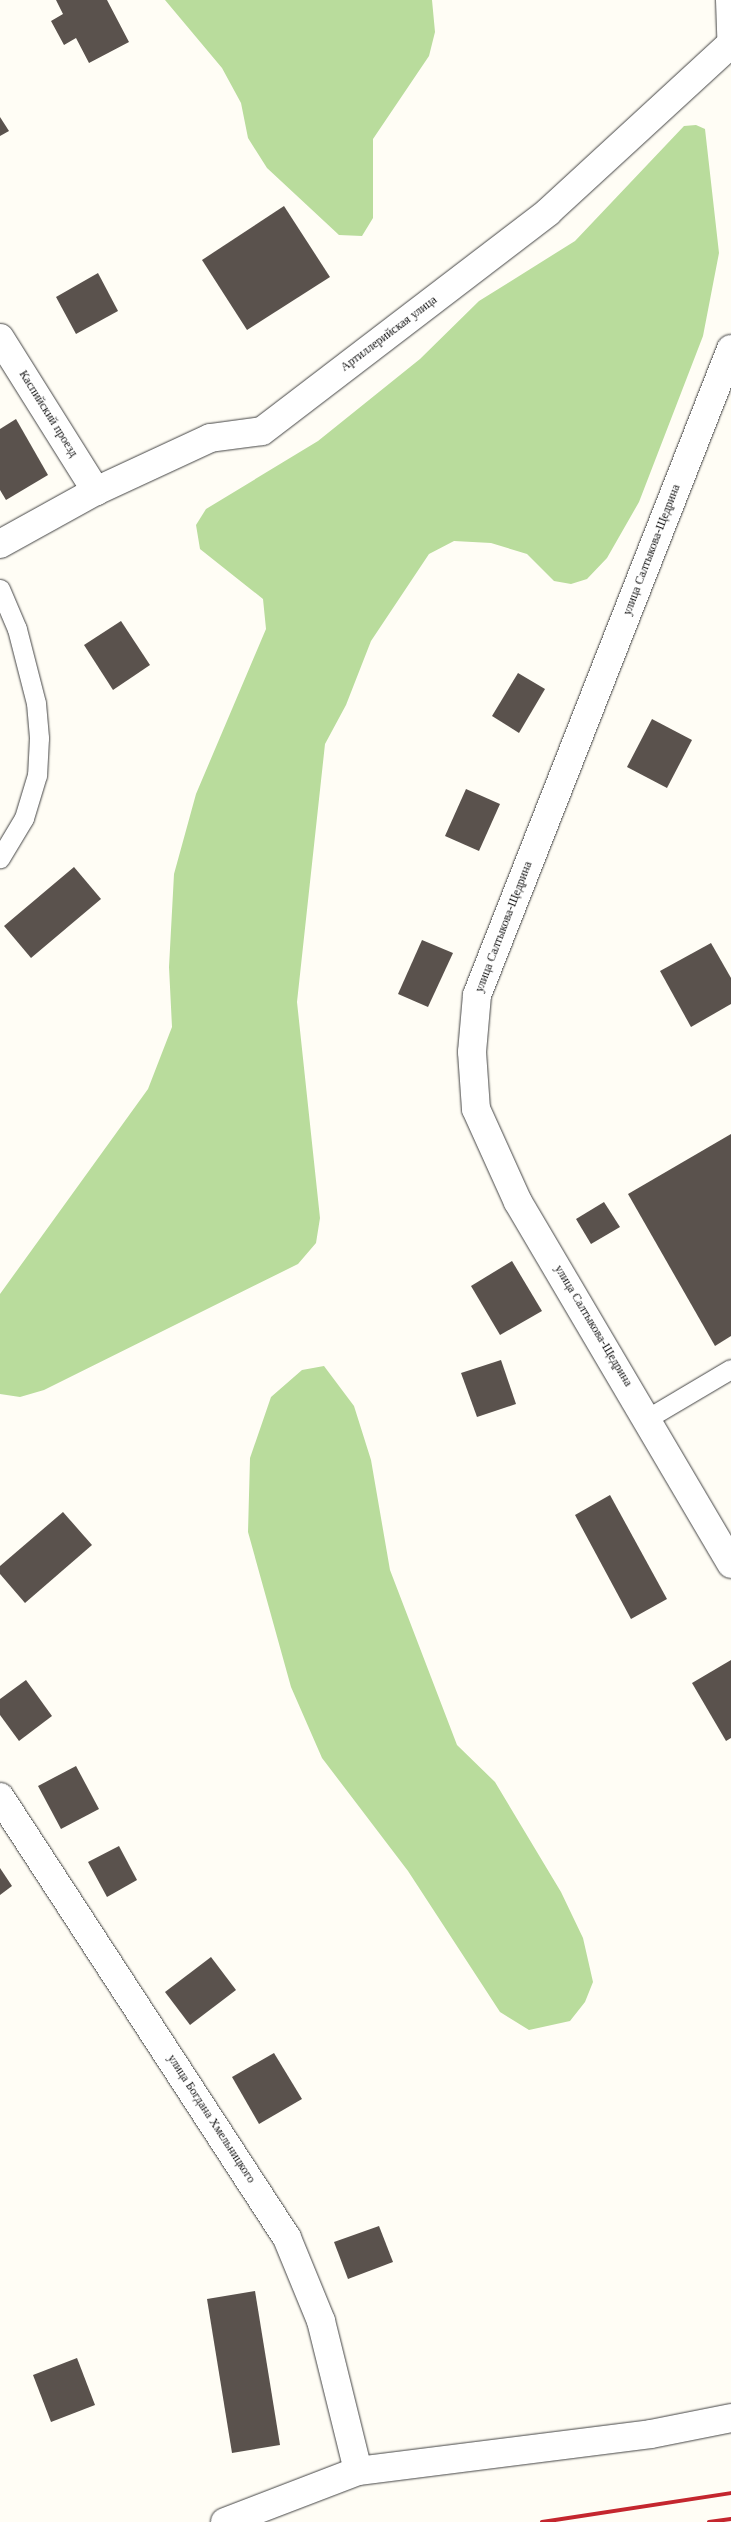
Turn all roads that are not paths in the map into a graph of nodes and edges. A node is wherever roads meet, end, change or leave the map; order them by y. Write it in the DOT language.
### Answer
graph roads {
  1 [pos="730,0"];
  2 [pos="731,38"];
  3 [pos="731,44"];
  4 [pos="0,338"];
  5 [pos="731,349"];
  6 [pos="96,491"];
  7 [pos="0,544"];
  8 [pos="0,589"];
  9 [pos="0,858"];
  10 [pos="731,1369"];
  11 [pos="648,1418"];
  12 [pos="731,1564"];
  13 [pos="0,1797"];
  14 [pos="731,2418"];
  15 [pos="358,2471"];
  16 [pos="225,2522"];
  1 -- 2 [label="street"];
  3 -- 6 [label="street, Артиллерийская улица"];
  4 -- 6 [label="street, Каспийский проезд"];
  5 -- 11 [label="street, улица Салтыкова-Щедрина"];
  6 -- 7 [label="street, Артиллерийская улица"];
  8 -- 9 [label="lane"];
  10 -- 11 [label="lane"];
  11 -- 12 [label="street, улица Салтыкова-Щедрина"];
  13 -- 15 [label="street, улица Богдана Хмельницкого"];
  14 -- 15 [label="street"];
  15 -- 16 [label="street"];
}
